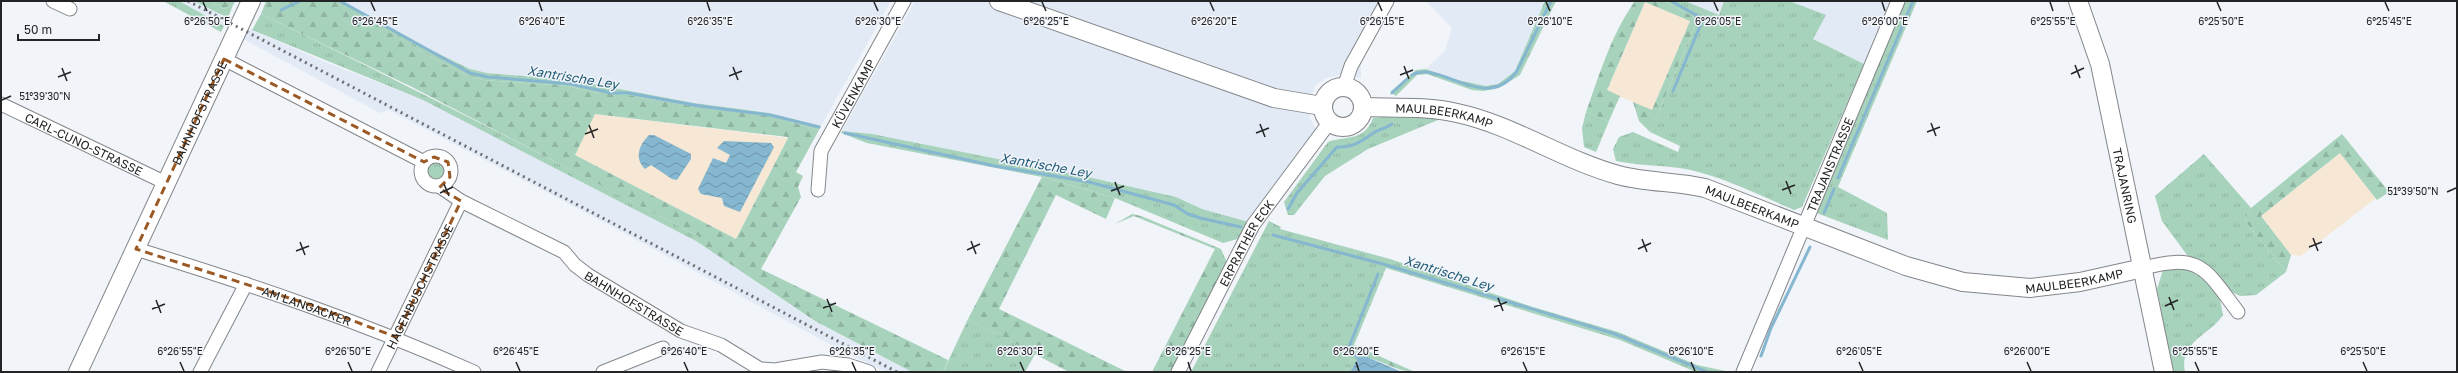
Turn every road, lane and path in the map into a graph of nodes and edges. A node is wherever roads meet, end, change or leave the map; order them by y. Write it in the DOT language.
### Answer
graph roads {
  1 [pos="53,1"];
  2 [pos="251,1"];
  3 [pos="904,1"];
  4 [pos="1000,1"];
  5 [pos="1386,1"];
  6 [pos="1898,1"];
  7 [pos="2078,1"];
  8 [pos="70,9"];
  9 [pos="224,59"];
  10 [pos="1344,87"];
  11 [pos="1,104"];
  12 [pos="1363,107"];
  13 [pos="1326,114"];
  14 [pos="424,162"];
  15 [pos="166,183"];
  16 [pos="439,186"];
  17 [pos="818,190"];
  18 [pos="461,201"];
  19 [pos="1803,226"];
  20 [pos="136,249"];
  21 [pos="2143,268"];
  22 [pos="246,284"];
  23 [pos="2238,312"];
  24 [pos="396,337"];
  25 [pos="663,348"];
  26 [pos="78,372"];
  27 [pos="200,372"];
  28 [pos="378,372"];
  29 [pos="474,372"];
  30 [pos="602,372"];
  31 [pos="869,372"];
  32 [pos="1178,372"];
  33 [pos="1742,372"];
  34 [pos="2164,372"];
  1 -- 8 [label="street"];
  2 -- 9 [label="street"];
  3 -- 17 [label="street, KÜVENKAMP"];
  4 -- 13 [label="street"];
  5 -- 10 [label="street"];
  6 -- 19 [label="street, TRAJANSTRASSE"];
  7 -- 21 [label="street, TRAJANRING"];
  9 -- 14 [label="street, BAHNHOFSTRASSE"];
  9 -- 15 [label="street, BAHNHOFSTRASSE"];
  10 -- 12 [label="street"];
  10 -- 13 [label="street"];
  11 -- 15 [label="street, CARL-CUNO-STRASSE"];
  12 -- 13 [label="street"];
  12 -- 19 [label="street, MAULBEERKAMP"];
  13 -- 32 [label="street, ERPRATHER ECK"];
  14 -- 16 [label="street, BAHNHOFSTRASSE"];
  14 -- 16 [label="street"];
  15 -- 20 [label="street, BAHNHOFSTRASSE"];
  16 -- 18 [label="street, BAHNHOFSTRASSE"];
  18 -- 24 [label="street, HAGENBUSCHSTRASSE"];
  18 -- 31 [label="street, BAHNHOFSTRASSE"];
  19 -- 21 [label="street, MAULBEERKAMP"];
  19 -- 33 [label="street, TRAJANSTRASSE"];
  20 -- 22 [label="street, AM LANGACKER"];
  20 -- 26 [label="street, BAHNHOFSTRASSE"];
  21 -- 23 [label="street"];
  21 -- 34 [label="street, TRAJANRING"];
  22 -- 24 [label="street, AM LANGACKER"];
  22 -- 27 [label="street"];
  24 -- 28 [label="street, HAGENBUSCHSTRASSE"];
  24 -- 29 [label="street, AM LANGACKER"];
  25 -- 30 [label="street"];
}
